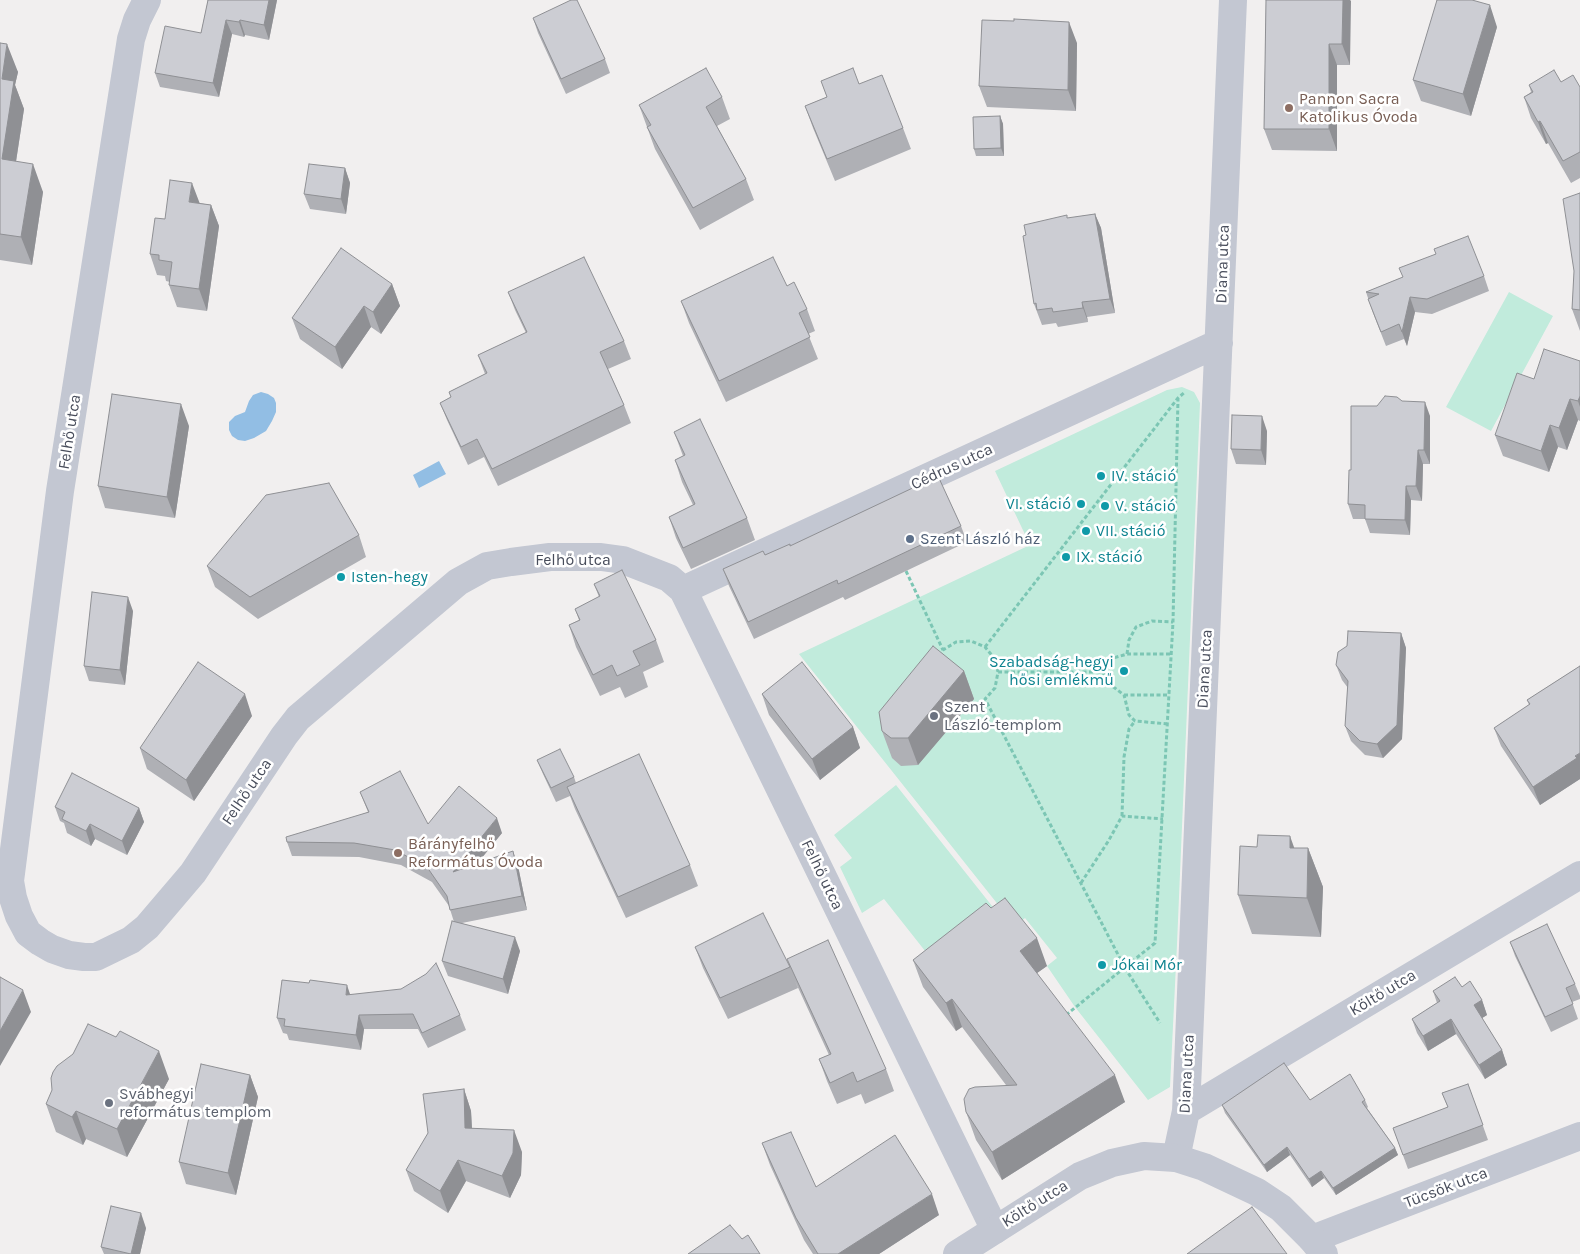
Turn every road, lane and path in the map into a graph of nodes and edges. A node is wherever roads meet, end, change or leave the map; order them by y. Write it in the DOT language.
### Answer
graph roads {
  1 [pos="147,0"];
  2 [pos="1233,0"];
  3 [pos="1220,343"];
  4 [pos="906,572"];
  5 [pos="683,590"];
  6 [pos="1173,622"];
  7 [pos="984,647"];
  8 [pos="943,650"];
  9 [pos="1127,654"];
  10 [pos="1170,654"];
  11 [pos="935,663"];
  12 [pos="998,672"];
  13 [pos="1103,672"];
  14 [pos="1124,695"];
  15 [pos="1169,695"];
  16 [pos="1135,722"];
  17 [pos="1168,724"];
  18 [pos="1122,816"];
  19 [pos="1163,819"];
  20 [pos="1580,875"];
  21 [pos="1081,883"];
  22 [pos="1125,968"];
  23 [pos="1061,1019"];
  24 [pos="1163,1027"];
  25 [pos="1186,1111"];
  26 [pos="1580,1136"];
  27 [pos="1176,1158"];
  28 [pos="995,1230"];
  29 [pos="1318,1247"];
  30 [pos="957,1254"];
  1 -- 5 [label="street, Felhő utca"];
  2 -- 3 [label="street, Diana utca"];
  3 -- 5 [label="street, Cédrus utca"];
  3 -- 25 [label="street, Diana utca"];
  4 -- 8 [label="path"];
  5 -- 28 [label="street, Felhő utca"];
  6 -- 7 [label="path"];
  6 -- 9 [label="path"];
  6 -- 10 [label="path"];
  7 -- 8 [label="path"];
  7 -- 12 [label="path"];
  8 -- 11 [label="path"];
  9 -- 10 [label="path"];
  9 -- 13 [label="path"];
  10 -- 15 [label="path"];
  12 -- 13 [label="path"];
  12 -- 21 [label="path"];
  13 -- 14 [label="path"];
  14 -- 15 [label="path"];
  14 -- 16 [label="path"];
  15 -- 17 [label="path"];
  16 -- 17 [label="path"];
  16 -- 18 [label="path"];
  17 -- 19 [label="path"];
  18 -- 19 [label="path"];
  18 -- 21 [label="path"];
  19 -- 22 [label="path"];
  20 -- 25 [label="street, Költő utca"];
  21 -- 22 [label="path"];
  22 -- 23 [label="path"];
  22 -- 24 [label="path"];
  25 -- 27 [label="street, Diana utca"];
  26 -- 29 [label="street, Tücsök utca"];
  27 -- 28 [label="street, Költő utca"];
  27 -- 29 [label="street"];
  28 -- 30 [label="street, Költő utca"];
}
